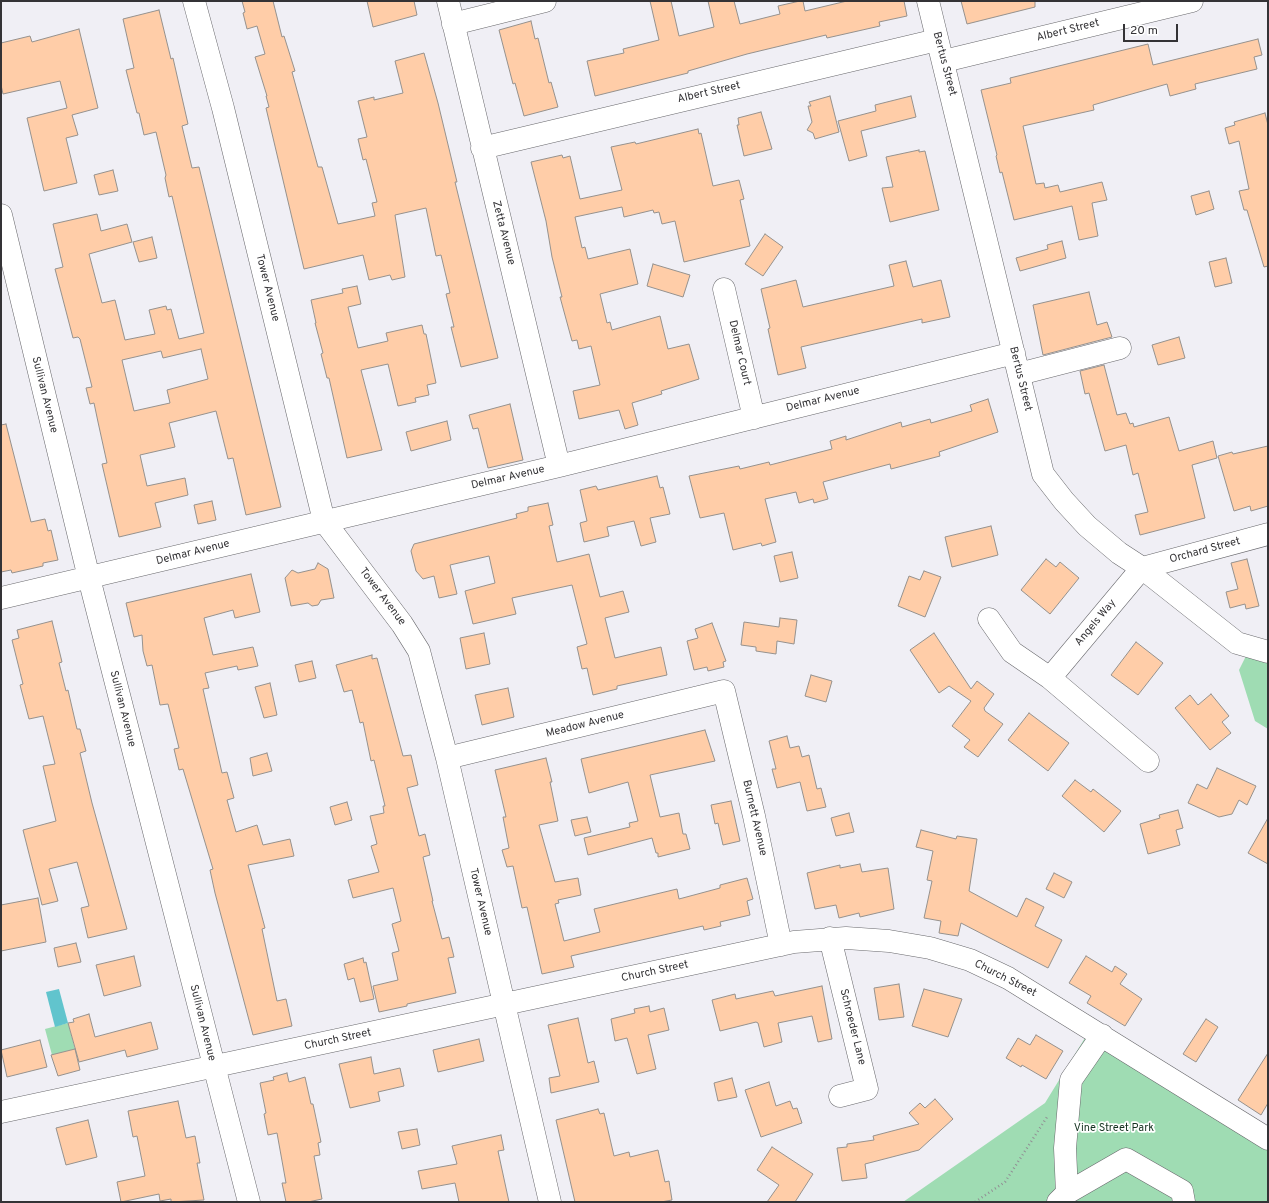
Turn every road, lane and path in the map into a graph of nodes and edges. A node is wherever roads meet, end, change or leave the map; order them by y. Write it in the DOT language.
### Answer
graph roads {
  1 [pos="194,1"];
  2 [pos="448,1"];
  3 [pos="545,1"];
  4 [pos="928,1"];
  5 [pos="1192,1"];
  6 [pos="453,24"];
  7 [pos="937,40"];
  8 [pos="944,61"];
  9 [pos="482,148"];
  10 [pos="1,215"];
  11 [pos="724,289"];
  12 [pos="1120,348"];
  13 [pos="1014,353"];
  14 [pos="1019,374"];
  15 [pos="754,418"];
  16 [pos="559,466"];
  17 [pos="324,521"];
  18 [pos="1268,534"];
  19 [pos="1142,568"];
  20 [pos="89,578"];
  21 [pos="1,598"];
  22 [pos="989,619"];
  23 [pos="1268,652"];
  24 [pos="1050,678"];
  25 [pos="724,691"];
  26 [pos="447,758"];
  27 [pos="1148,761"];
  28 [pos="830,938"];
  29 [pos="781,945"];
  30 [pos="504,1005"];
  31 [pos="1102,1035"];
  32 [pos="213,1067"];
  33 [pos="840,1096"];
  34 [pos="1,1112"];
  35 [pos="1050,1112"];
  36 [pos="1268,1139"];
  37 [pos="1062,1197"];
  38 [pos="249,1202"];
  39 [pos="550,1202"];
  40 [pos="975,1202"];
  41 [pos="1184,1202"];
  1 -- 17 [label="street, Tower Avenue"];
  2 -- 6 [label="street, Zetta Avenue"];
  3 -- 6 [label="street"];
  4 -- 7 [label="street, Bertus Street"];
  5 -- 8 [label="street, Albert Street"];
  6 -- 9 [label="street, Zetta Avenue"];
  7 -- 8 [label="street, Bertus Street"];
  7 -- 9 [label="street, Albert Street"];
  8 -- 13 [label="street, Bertus Street"];
  9 -- 16 [label="street, Zetta Avenue"];
  10 -- 20 [label="street, Sullivan Avenue"];
  11 -- 15 [label="street, Delmar Court"];
  12 -- 14 [label="street"];
  13 -- 14 [label="street, Bertus Street"];
  13 -- 15 [label="street, Delmar Avenue"];
  14 -- 19 [label="street, Bertus Street"];
  15 -- 16 [label="street, Delmar Avenue"];
  16 -- 17 [label="street, Delmar Avenue"];
  17 -- 20 [label="street, Delmar Avenue"];
  17 -- 26 [label="street, Tower Avenue"];
  18 -- 19 [label="street, Orchard Street"];
  19 -- 23 [label="street, Bertus Street"];
  19 -- 24 [label="street, Angels Way"];
  20 -- 21 [label="street, Delmar Avenue"];
  20 -- 32 [label="street, Sullivan Avenue"];
  22 -- 24 [label="street"];
  24 -- 27 [label="street"];
  25 -- 26 [label="street, Meadow Avenue"];
  25 -- 29 [label="street, Burnett Avenue"];
  26 -- 30 [label="street, Tower Avenue"];
  28 -- 29 [label="street, Church Street"];
  28 -- 31 [label="street, Church Street"];
  28 -- 33 [label="street, Schroeder Lane"];
  29 -- 30 [label="street, Church Street"];
  30 -- 32 [label="street, Church Street"];
  30 -- 39 [label="street, Tower Avenue"];
  31 -- 36 [label="street, Church Street"];
  31 -- 37 [label="street"];
  32 -- 34 [label="street, Church Street"];
  32 -- 38 [label="street, Sullivan Avenue"];
  35 -- 40 [label="path"];
  37 -- 41 [label="street"];
}
